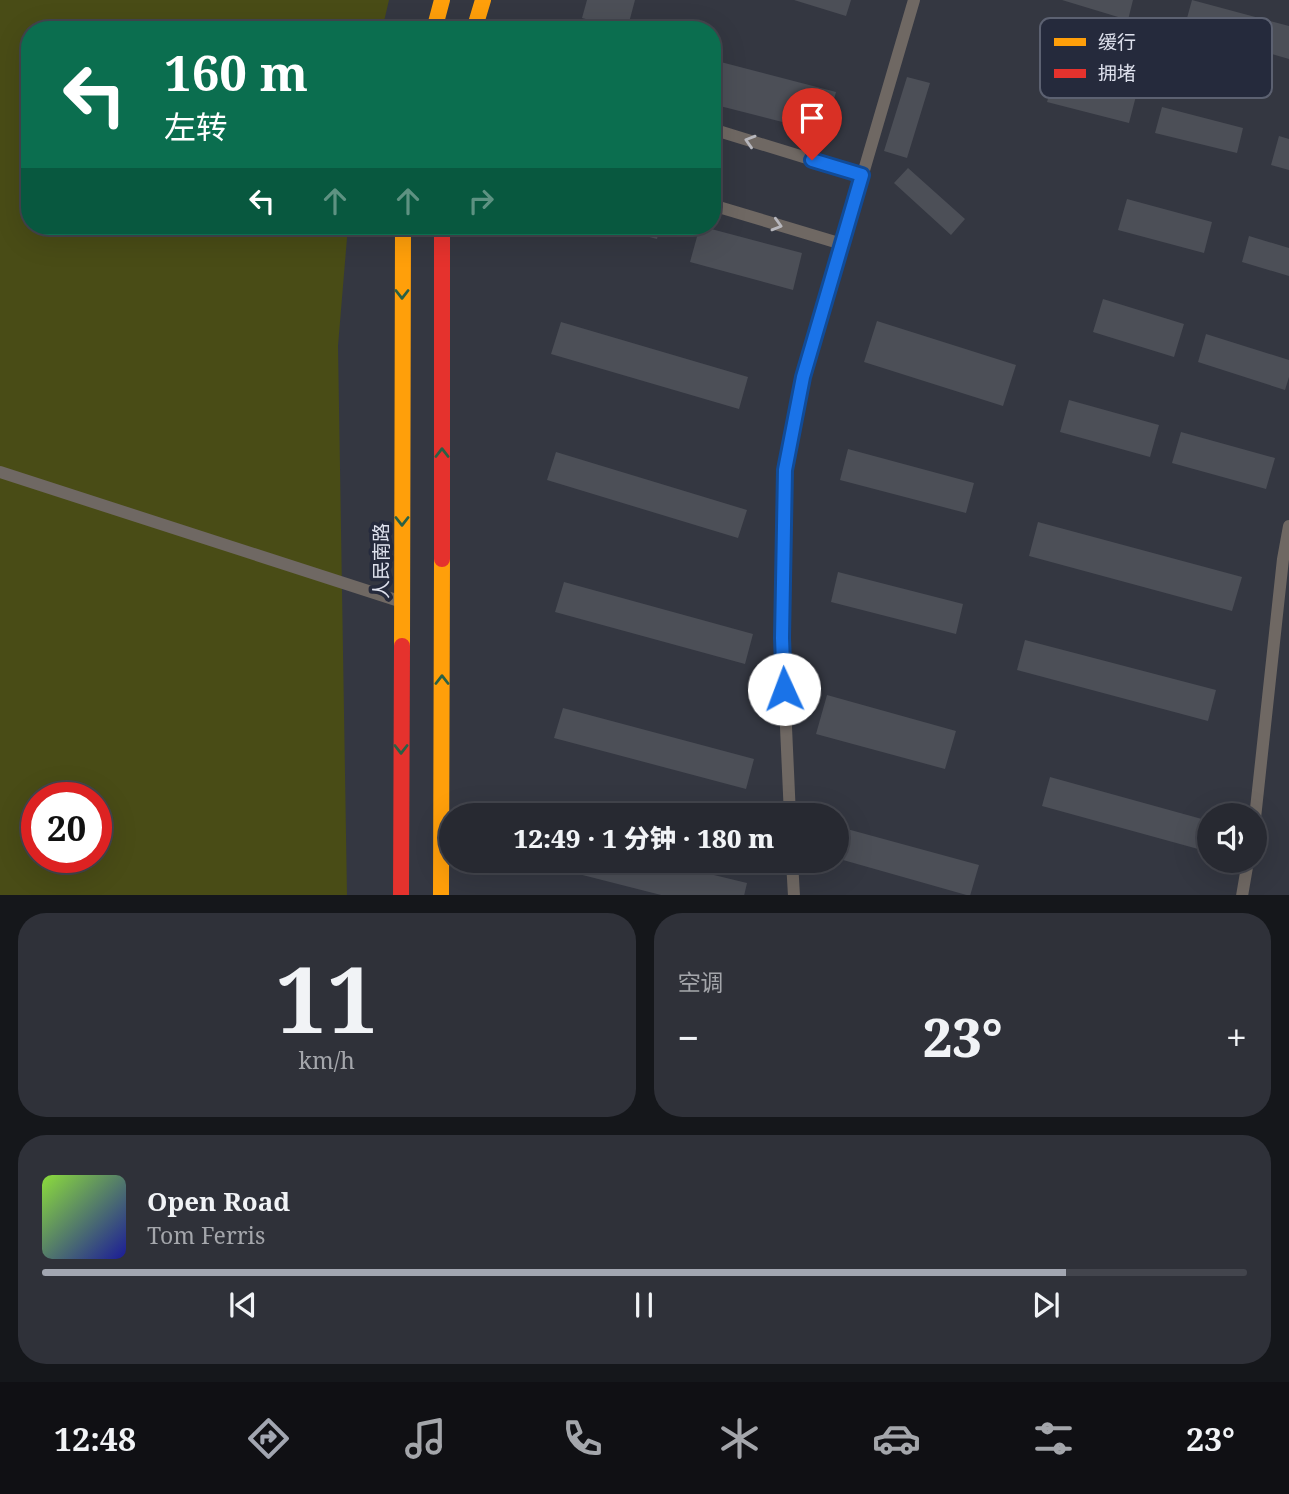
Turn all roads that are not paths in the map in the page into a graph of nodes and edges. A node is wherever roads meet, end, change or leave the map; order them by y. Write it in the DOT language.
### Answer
graph roads {
  1 [pos="442,0"];
  2 [pos="483,0"];
  3 [pos="914,0"];
  4 [pos="436,21"];
  5 [pos="477,21"];
  6 [pos="721,132"];
  7 [pos="862,175"];
  8 [pos="721,208"];
  9 [pos="402,235"];
  10 [pos="442,235"];
  11 [pos="842,244"];
  12 [pos="0,472"];
  13 [pos="1289,526"];
  14 [pos="401,602"];
  15 [pos="789,803"];
  16 [pos="1257,803"];
  17 [pos="793,873"];
  18 [pos="1246,873"];
  19 [pos="401,895"];
  20 [pos="442,895"];
  21 [pos="794,895"];
  22 [pos="1242,895"];
  1 -- 4 [label="main road"];
  2 -- 5 [label="main road"];
  3 -- 7 [label="lane"];
  7 -- 6 [label="lane, one-way"];
  7 -- 11 [label="lane"];
  8 -- 11 [label="lane, one-way"];
  9 -- 14 [label="main road, 人民南路, one-way"];
  20 -- 10 [label="main road, one-way"];
  11 -- 15 [label="lane"];
  12 -- 14 [label="lane"];
  13 -- 16 [label="lane"];
  14 -- 19 [label="main road, 人民南路, one-way"];
  17 -- 21 [label="lane"];
  18 -- 22 [label="lane"];
}
